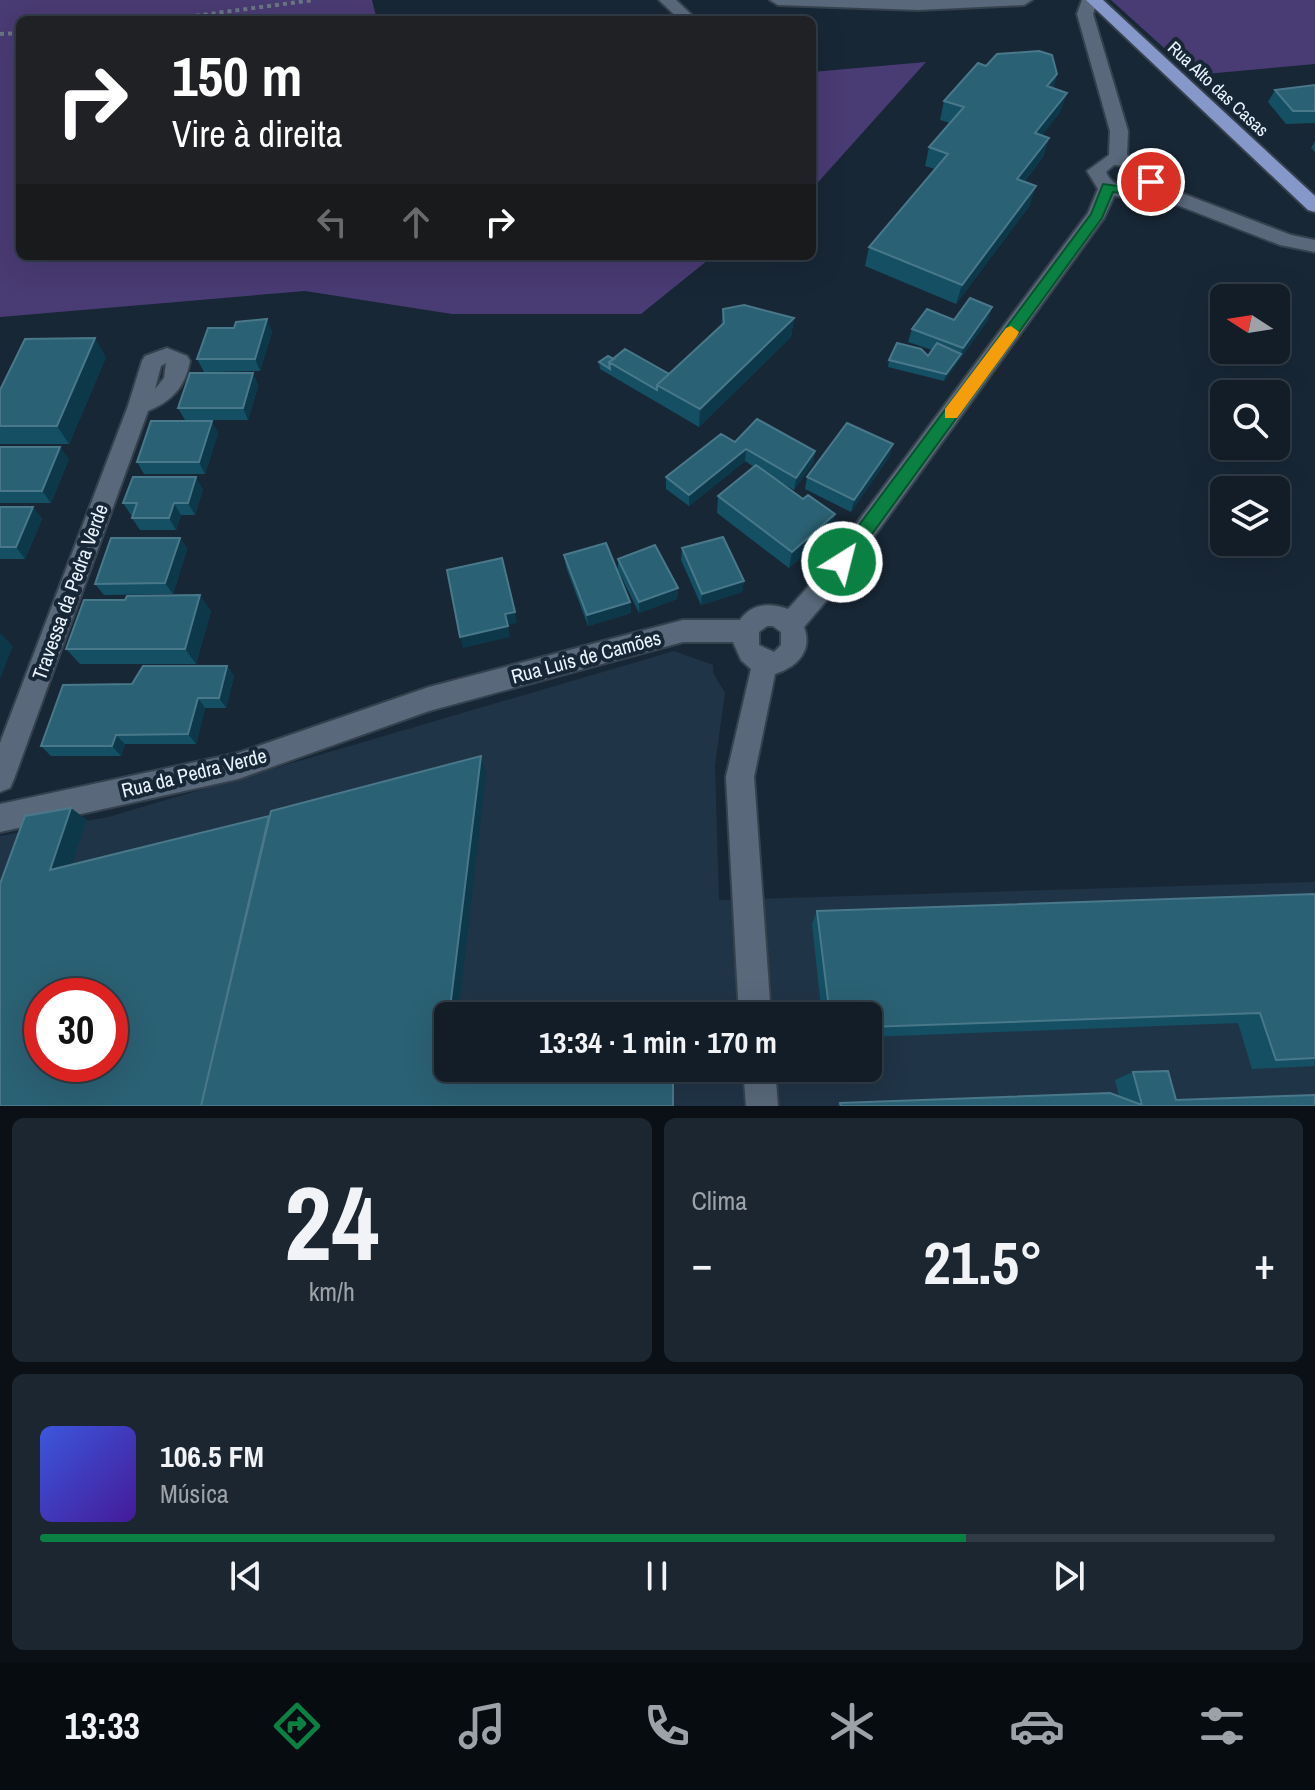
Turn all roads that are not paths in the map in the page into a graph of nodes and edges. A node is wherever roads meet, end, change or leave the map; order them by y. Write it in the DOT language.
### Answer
graph roads {
  1 [pos="667,0"];
  2 [pos="778,0"];
  3 [pos="1024,0"];
  4 [pos="1092,0"];
  5 [pos="685,16"];
  6 [pos="1118,159"];
  7 [pos="1108,187"];
  8 [pos="1148,187"];
  9 [pos="1315,206"];
  10 [pos="1315,246"];
  11 [pos="139,406"];
  12 [pos="790,625"];
  13 [pos="745,631"];
  14 [pos="765,662"];
  15 [pos="429,699"];
  16 [pos="0,779"];
  17 [pos="0,818"];
  18 [pos="754,1002"];
  19 [pos="760,1082"];
  20 [pos="762,1106"];
  1 -- 5 [label="street"];
  2 -- 3 [label="street"];
  4 -- 6 [label="street"];
  4 -- 9 [label="main road, Rua Alto das Casas"];
  6 -- 7 [label="street"];
  6 -- 8 [label="street"];
  7 -- 8 [label="street"];
  7 -- 12 [label="street"];
  8 -- 10 [label="street"];
  11 -- 16 [label="street, Travessa da Pedra Verde"];
  12 -- 13 [label="street"];
  12 -- 14 [label="street"];
  13 -- 14 [label="street"];
  13 -- 15 [label="street, Rua Luis de Camões"];
  14 -- 18 [label="street"];
  15 -- 17 [label="street, Rua da Pedra Verde"];
  19 -- 20 [label="street"];
}
